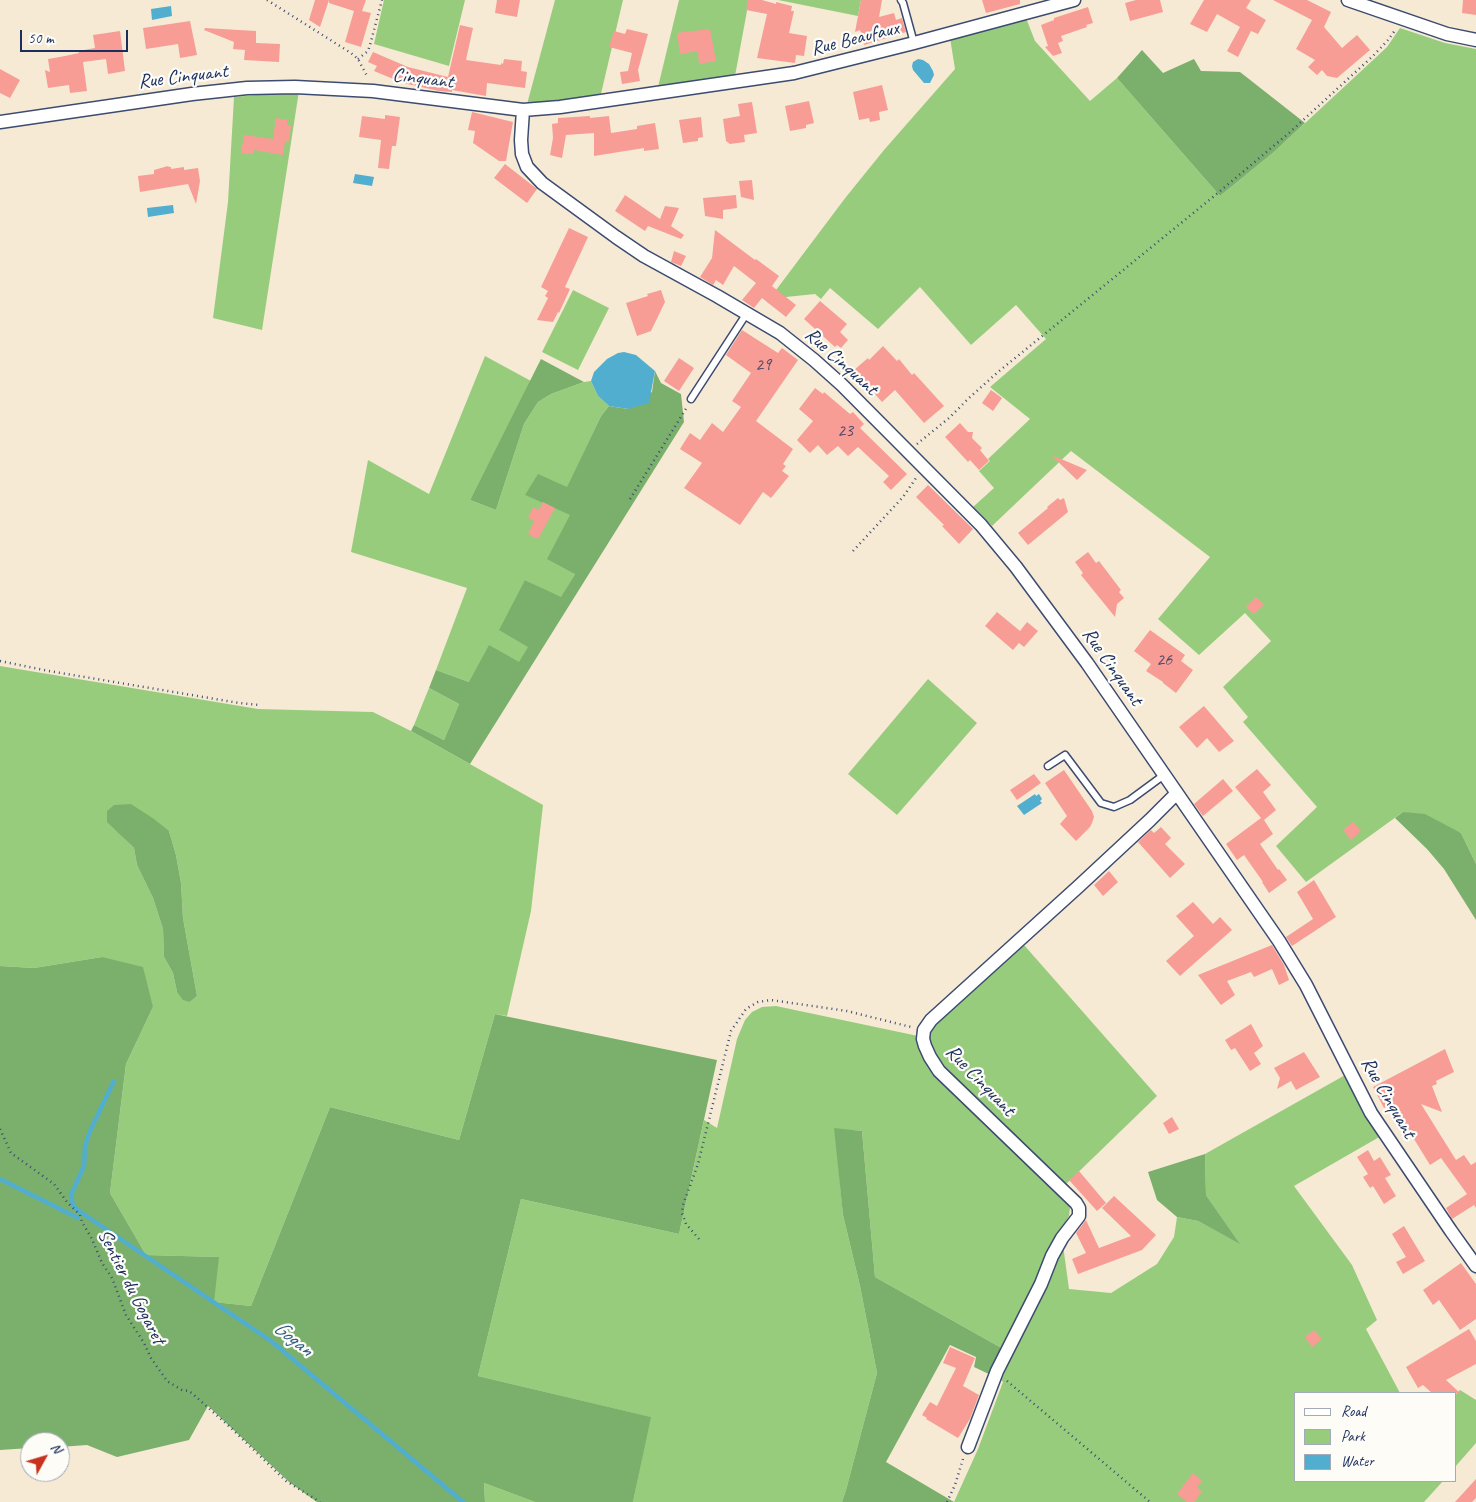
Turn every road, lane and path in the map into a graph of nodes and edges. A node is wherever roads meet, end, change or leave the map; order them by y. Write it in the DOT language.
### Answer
graph roads {
  1 [pos="267,0"];
  2 [pos="382,0"];
  3 [pos="901,0"];
  4 [pos="1074,0"];
  5 [pos="1348,0"];
  6 [pos="1402,19"];
  7 [pos="1476,40"];
  8 [pos="914,43"];
  9 [pos="358,59"];
  10 [pos="373,91"];
  11 [pos="522,110"];
  12 [pos="0,122"];
  13 [pos="747,313"];
  14 [pos="691,400"];
  15 [pos="908,451"];
  16 [pos="922,466"];
  17 [pos="630,499"];
  18 [pos="853,551"];
  19 [pos="0,661"];
  20 [pos="260,705"];
  21 [pos="1048,766"];
  22 [pos="1164,775"];
  23 [pos="1176,793"];
  24 [pos="924,1030"];
  25 [pos="0,1129"];
  26 [pos="700,1239"];
  27 [pos="1476,1266"];
  28 [pos="997,1371"];
  29 [pos="968,1447"];
  30 [pos="320,1502"];
  31 [pos="947,1502"];
  32 [pos="1150,1502"];
  1 -- 9 [label="path, Cinquant"];
  2 -- 9 [label="path"];
  3 -- 8 [label="lane"];
  4 -- 8 [label="street, Rue Beaufaux"];
  5 -- 6 [label="street"];
  6 -- 7 [label="street"];
  6 -- 15 [label="path"];
  8 -- 11 [label="street, Rue Beaufaux"];
  9 -- 10 [label="path, Cinquant"];
  10 -- 11 [label="street, Cinquant"];
  10 -- 12 [label="street, Rue Cinquant"];
  11 -- 13 [label="street, Rue Cinquant"];
  13 -- 14 [label="lane"];
  13 -- 15 [label="street, Rue Cinquant"];
  14 -- 17 [label="path"];
  15 -- 16 [label="street, Rue Cinquant"];
  16 -- 18 [label="path"];
  16 -- 22 [label="street, Rue Cinquant"];
  19 -- 20 [label="path"];
  21 -- 22 [label="lane"];
  22 -- 23 [label="street, Rue Cinquant"];
  23 -- 24 [label="street"];
  23 -- 27 [label="street, Rue Cinquant"];
  24 -- 26 [label="path"];
  24 -- 28 [label="street, Rue Cinquant"];
  25 -- 30 [label="path, Sentier du Gogaret"];
  28 -- 29 [label="street, Rue Cinquant"];
  28 -- 32 [label="path"];
  29 -- 31 [label="path"];
}
